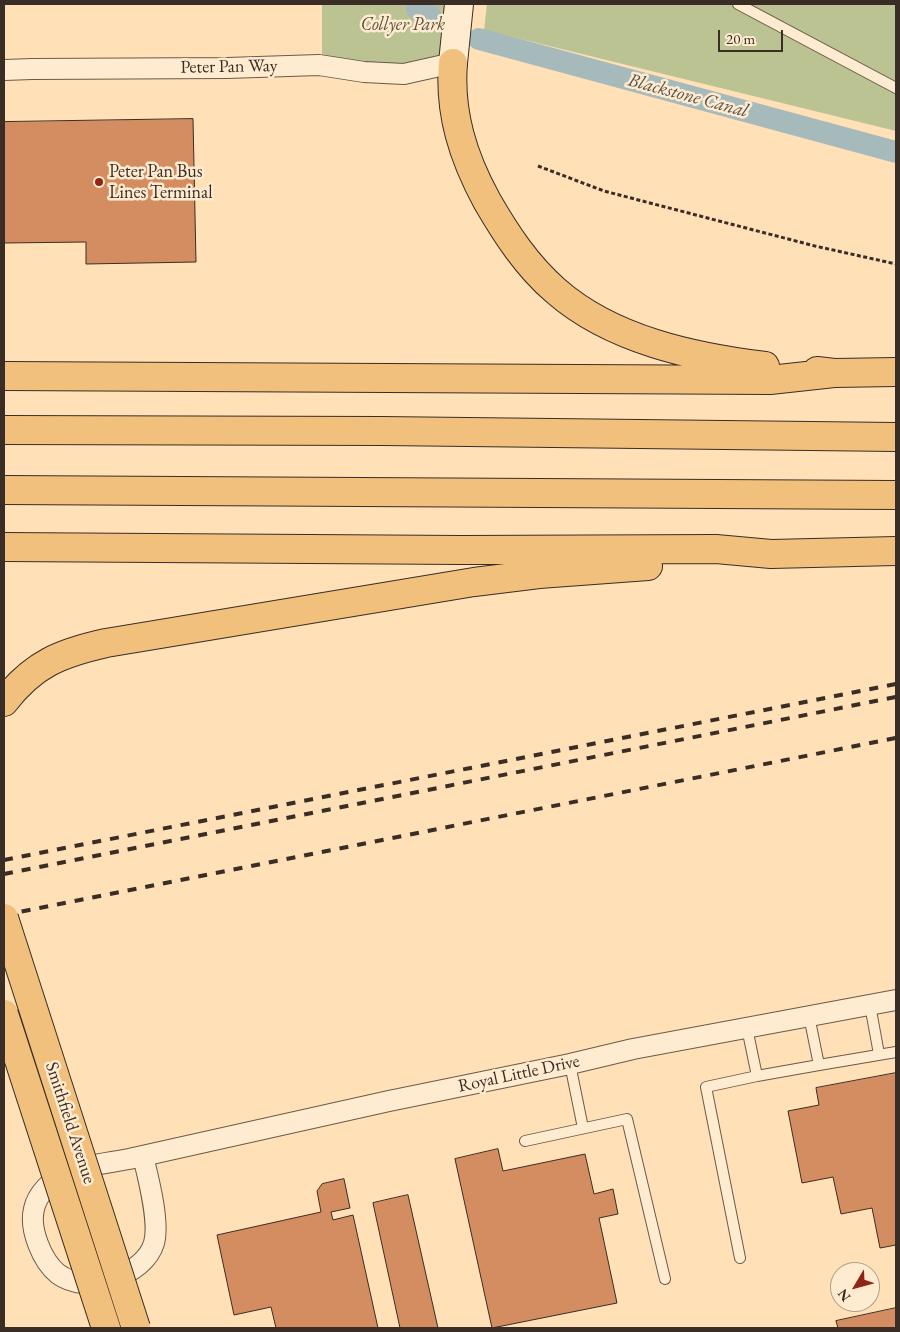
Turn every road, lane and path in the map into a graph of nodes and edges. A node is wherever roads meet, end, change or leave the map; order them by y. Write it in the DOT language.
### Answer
graph roads {
  1 [pos="458,4"];
  2 [pos="738,4"];
  3 [pos="453,63"];
  4 [pos="4,70"];
  5 [pos="896,88"];
  6 [pos="538,166"];
  7 [pos="896,264"];
  8 [pos="896,372"];
  9 [pos="834,373"];
  10 [pos="4,376"];
  11 [pos="4,430"];
  12 [pos="896,437"];
  13 [pos="4,490"];
  14 [pos="896,495"];
  15 [pos="4,547"];
  16 [pos="896,551"];
  17 [pos="772,554"];
  18 [pos="4,702"];
  19 [pos="4,918"];
  20 [pos="896,1000"];
  21 [pos="870,1005"];
  22 [pos="4,1014"];
  23 [pos="809,1016"];
  24 [pos="747,1028"];
  25 [pos="896,1052"];
  26 [pos="879,1054"];
  27 [pos="570,1064"];
  28 [pos="819,1065"];
  29 [pos="757,1076"];
  30 [pos="583,1128"];
  31 [pos="525,1141"];
  32 [pos="143,1156"];
  33 [pos="740,1258"];
  34 [pos="665,1279"];
  35 [pos="106,1328"];
  36 [pos="136,1328"];
  1 -- 3 [label="street"];
  2 -- 5 [label="lane"];
  3 -- 4 [label="street, Peter Pan Way"];
  3 -- 9 [label="main road"];
  6 -- 7 [label="path"];
  8 -- 9 [label="main road"];
  9 -- 10 [label="main road"];
  11 -- 12 [label="main road"];
  13 -- 14 [label="main road"];
  15 -- 17 [label="main road"];
  16 -- 17 [label="main road"];
  17 -- 18 [label="main road"];
  19 -- 36 [label="main road, Smithfield Avenue, bridge"];
  20 -- 21 [label="street, Royal Little Drive"];
  21 -- 23 [label="street, Royal Little Drive"];
  21 -- 26 [label="lane"];
  22 -- 35 [label="main road, Smithfield Avenue, bridge"];
  23 -- 24 [label="street, Royal Little Drive"];
  23 -- 28 [label="lane"];
  24 -- 27 [label="street, Royal Little Drive"];
  24 -- 29 [label="lane"];
  25 -- 26 [label="lane"];
  26 -- 28 [label="lane"];
  27 -- 30 [label="lane"];
  27 -- 32 [label="street, Royal Little Drive"];
  28 -- 29 [label="lane"];
  29 -- 33 [label="lane"];
  30 -- 31 [label="lane"];
  30 -- 34 [label="lane"];
  32 -- 32 [label="street, Royal Little Drive"];
}
